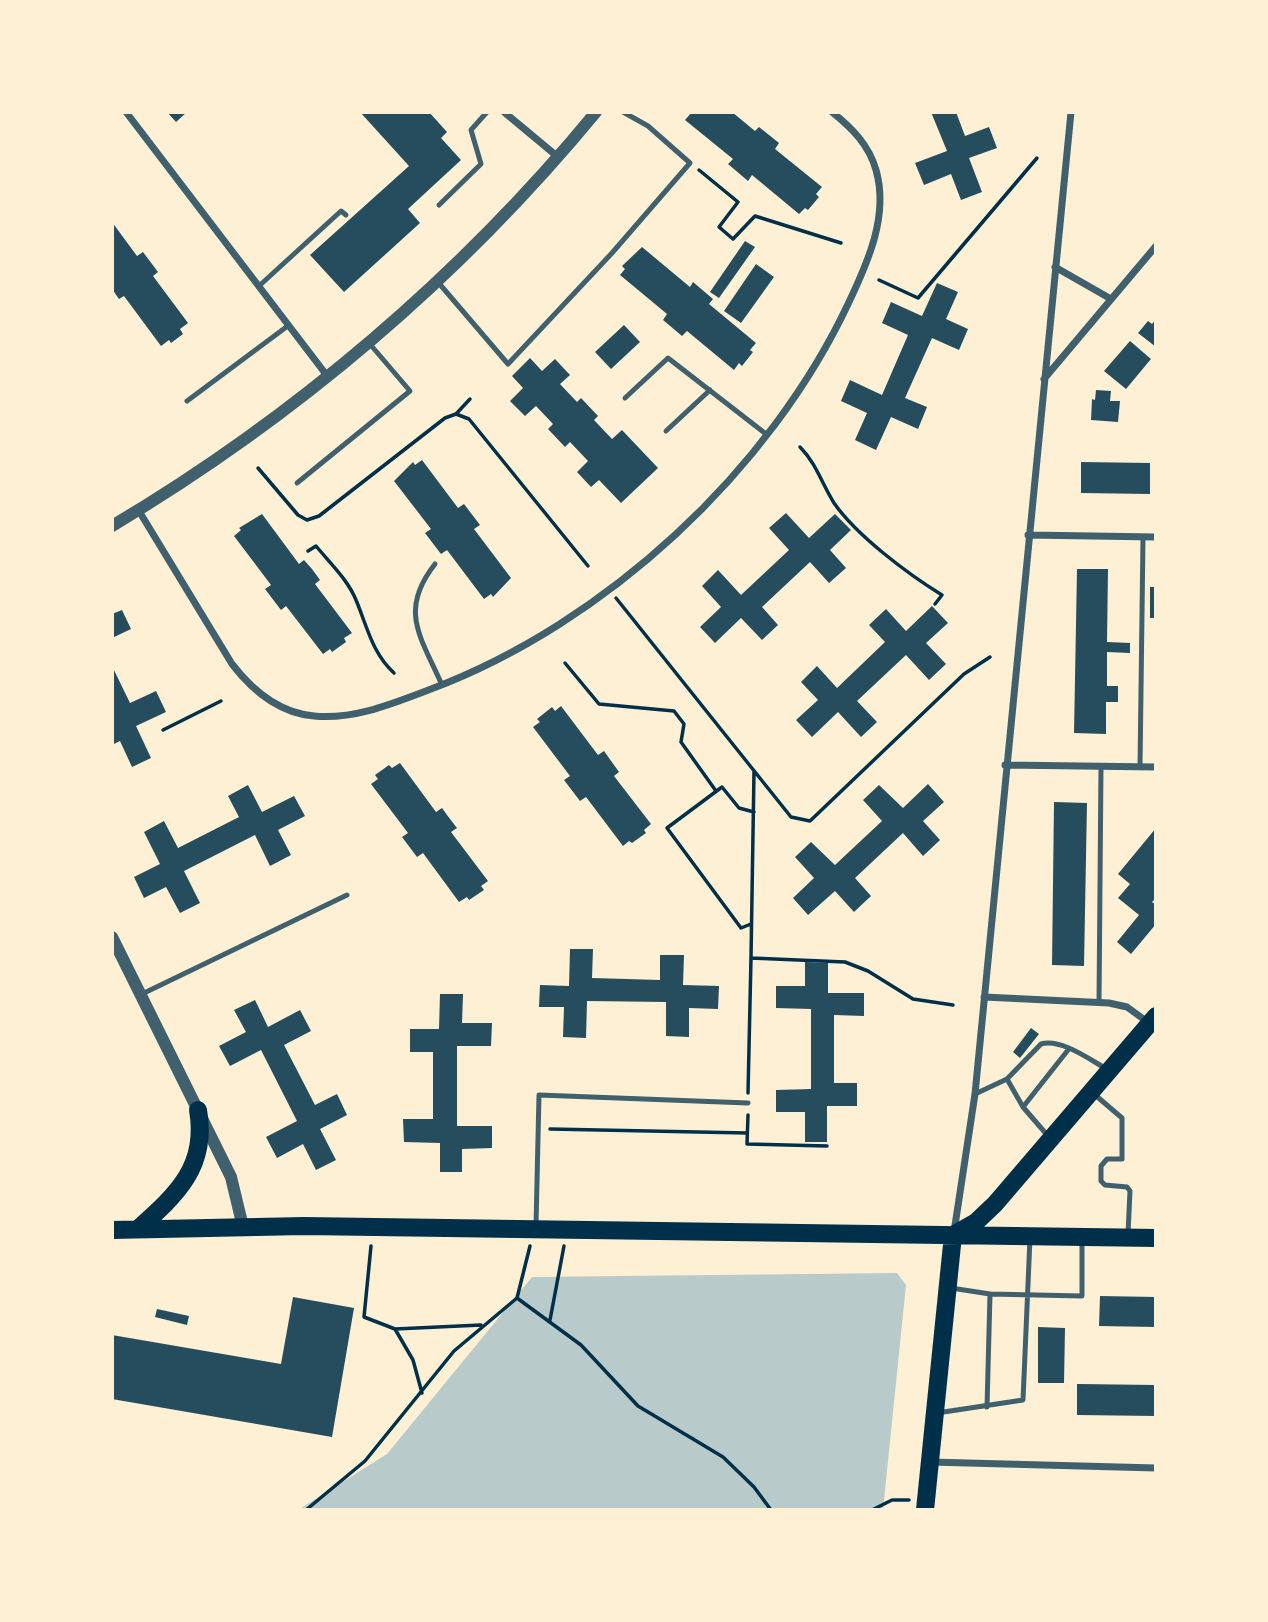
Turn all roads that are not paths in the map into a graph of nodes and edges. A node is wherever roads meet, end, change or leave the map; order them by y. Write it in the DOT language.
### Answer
graph roads {
  1 [pos="126,112"];
  2 [pos="487,112"];
  3 [pos="596,112"];
  4 [pos="623,112"];
  5 [pos="832,112"];
  6 [pos="1071,112"];
  7 [pos="508,113"];
  8 [pos="559,157"];
  9 [pos="439,205"];
  10 [pos="346,215"];
  11 [pos="1156,246"];
  12 [pos="1055,267"];
  13 [pos="436,281"];
  14 [pos="259,286"];
  15 [pos="1111,299"];
  16 [pos="289,326"];
  17 [pos="369,343"];
  18 [pos="328,377"];
  19 [pos="1044,379"];
  20 [pos="710,390"];
  21 [pos="625,398"];
  22 [pos="187,401"];
  23 [pos="666,431"];
  24 [pos="766,434"];
  25 [pos="297,483"];
  26 [pos="139,511"];
  27 [pos="112,526"];
  28 [pos="1028,535"];
  29 [pos="1143,537"];
  30 [pos="1156,537"];
  31 [pos="435,564"];
  32 [pos="442,685"];
  33 [pos="1005,765"];
  34 [pos="1101,766"];
  35 [pos="1140,767"];
  36 [pos="1156,767"];
  37 [pos="347,895"];
  38 [pos="112,937"];
  39 [pos="141,995"];
  40 [pos="984,997"];
  41 [pos="1099,1002"];
  42 [pos="1153,1020"];
  43 [pos="1068,1050"];
  44 [pos="1110,1071"];
  45 [pos="1007,1079"];
  46 [pos="1092,1092"];
  47 [pos="975,1094"];
  48 [pos="748,1103"];
  49 [pos="1023,1107"];
  50 [pos="198,1110"];
  51 [pos="1051,1140"];
  52 [pos="243,1227"];
  53 [pos="535,1228"];
  54 [pos="138,1229"];
  55 [pos="112,1230"];
  56 [pos="953,1236"];
  57 [pos="1030,1236"];
  58 [pos="1083,1237"];
  59 [pos="1128,1237"];
  60 [pos="1156,1238"];
  61 [pos="947,1287"];
  62 [pos="990,1294"];
  63 [pos="1028,1296"];
  64 [pos="987,1407"];
  65 [pos="934,1414"];
  66 [pos="930,1462"];
  67 [pos="1156,1468"];
  68 [pos="926,1505"];
  1 -- 14 [label="street"];
  2 -- 9 [label="lane"];
  3 -- 8 [label="street"];
  4 -- 13 [label="lane"];
  5 -- 24 [label="street"];
  6 -- 12 [label="street"];
  7 -- 8 [label="street"];
  8 -- 13 [label="street"];
  10 -- 14 [label="lane"];
  11 -- 15 [label="street"];
  12 -- 15 [label="street"];
  12 -- 19 [label="street"];
  13 -- 17 [label="street"];
  14 -- 16 [label="street"];
  15 -- 19 [label="street"];
  16 -- 18 [label="street"];
  16 -- 22 [label="lane"];
  17 -- 18 [label="street"];
  17 -- 25 [label="lane"];
  18 -- 26 [label="street"];
  19 -- 28 [label="street"];
  20 -- 21 [label="lane"];
  20 -- 23 [label="lane"];
  20 -- 24 [label="lane"];
  24 -- 32 [label="street"];
  26 -- 27 [label="street"];
  26 -- 32 [label="street"];
  28 -- 29 [label="street"];
  28 -- 33 [label="street"];
  29 -- 30 [label="street"];
  29 -- 35 [label="lane"];
  31 -- 32 [label="lane"];
  33 -- 34 [label="street"];
  33 -- 40 [label="street"];
  34 -- 35 [label="street"];
  34 -- 41 [label="lane"];
  35 -- 36 [label="street"];
  37 -- 39 [label="lane"];
  38 -- 39 [label="street"];
  39 -- 50 [label="street"];
  40 -- 41 [label="street"];
  40 -- 47 [label="street"];
  41 -- 42 [label="street"];
  42 -- 44 [label="main road"];
  43 -- 44 [label="lane"];
  43 -- 45 [label="lane"];
  43 -- 49 [label="lane"];
  44 -- 46 [label="main road"];
  45 -- 47 [label="lane"];
  45 -- 49 [label="lane"];
  46 -- 51 [label="main road"];
  46 -- 59 [label="lane"];
  47 -- 56 [label="street"];
  48 -- 53 [label="lane"];
  49 -- 51 [label="lane"];
  50 -- 52 [label="street"];
  50 -- 54 [label="main road"];
  51 -- 56 [label="main road"];
  52 -- 53 [label="main road"];
  52 -- 54 [label="main road"];
  53 -- 56 [label="main road"];
  54 -- 55 [label="main road"];
  56 -- 57 [label="main road"];
  56 -- 61 [label="main road"];
  57 -- 58 [label="main road"];
  57 -- 63 [label="lane"];
  58 -- 59 [label="main road"];
  58 -- 63 [label="lane"];
  59 -- 60 [label="main road"];
  61 -- 62 [label="lane"];
  61 -- 65 [label="main road"];
  62 -- 63 [label="lane"];
  62 -- 64 [label="lane"];
  63 -- 64 [label="lane"];
  64 -- 65 [label="lane"];
  65 -- 66 [label="main road"];
  66 -- 67 [label="street"];
  66 -- 68 [label="main road"];
}
